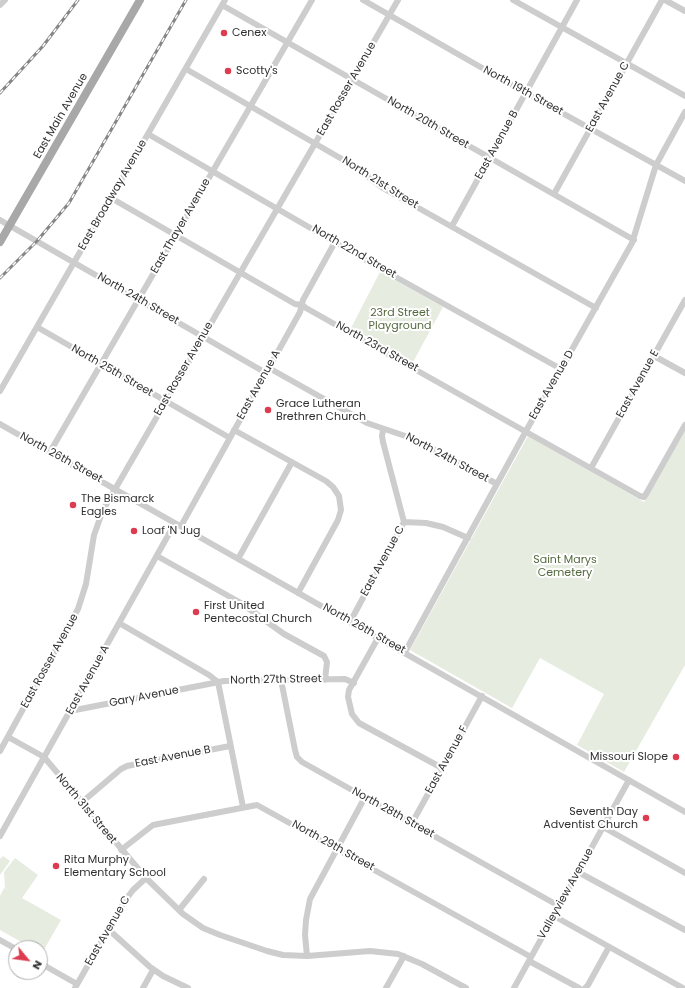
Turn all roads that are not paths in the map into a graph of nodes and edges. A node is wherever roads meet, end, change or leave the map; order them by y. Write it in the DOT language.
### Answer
graph roads {
  1 [pos="5,0"];
  2 [pos="140,0"];
  3 [pos="312,0"];
  4 [pos="363,0"];
  5 [pos="398,0"];
  6 [pos="513,0"];
  7 [pos="577,0"];
  8 [pos="664,0"];
  9 [pos="224,2"];
  10 [pos="0,6"];
  11 [pos="685,11"];
  12 [pos="389,15"];
  13 [pos="562,27"];
  14 [pos="288,42"];
  15 [pos="627,64"];
  16 [pos="186,69"];
  17 [pos="352,79"];
  18 [pos="526,93"];
  19 [pos="685,96"];
  20 [pos="251,107"];
  21 [pos="685,112"];
  22 [pos="591,129"];
  23 [pos="148,134"];
  24 [pos="315,144"];
  25 [pos="490,158"];
  26 [pos="656,165"];
  27 [pos="213,171"];
  28 [pos="685,181"];
  29 [pos="554,194"];
  30 [pos="111,198"];
  31 [pos="278,208"];
  32 [pos="0,220"];
  33 [pos="10,226"];
  34 [pos="452,226"];
  35 [pos="176,236"];
  36 [pos="634,240"];
  37 [pos="0,242"];
  38 [pos="335,242"];
  39 [pos="74,262"];
  40 [pos="240,272"];
  41 [pos="139,300"];
  42 [pos="685,300"];
  43 [pos="302,305"];
  44 [pos="596,308"];
  45 [pos="37,328"];
  46 [pos="203,337"];
  47 [pos="654,356"];
  48 [pos="101,364"];
  49 [pos="561,369"];
  50 [pos="267,371"];
  51 [pos="685,373"];
  52 [pos="0,391"];
  53 [pos="166,401"];
  54 [pos="0,424"];
  55 [pos="685,425"];
  56 [pos="234,430"];
  57 [pos="383,430"];
  58 [pos="526,431"];
  59 [pos="230,438"];
  60 [pos="50,452"];
  61 [pos="292,462"];
  62 [pos="591,468"];
  63 [pos="497,484"];
  64 [pos="114,489"];
  65 [pos="404,522"];
  66 [pos="178,524"];
  67 [pos="468,538"];
  68 [pos="157,556"];
  69 [pos="238,559"];
  70 [pos="298,593"];
  71 [pos="350,622"];
  72 [pos="119,623"];
  73 [pos="378,638"];
  74 [pos="404,652"];
  75 [pos="281,680"];
  76 [pos="325,680"];
  77 [pos="218,682"];
  78 [pos="354,683"];
  79 [pos="482,696"];
  80 [pos="70,711"];
  81 [pos="8,737"];
  82 [pos="230,746"];
  83 [pos="0,751"];
  84 [pos="44,757"];
  85 [pos="442,768"];
  86 [pos="629,780"];
  87 [pos="365,797"];
  88 [pos="81,803"];
  89 [pos="243,807"];
  90 [pos="685,812"];
  91 [pos="412,823"];
  92 [pos="603,828"];
  93 [pos="0,836"];
  94 [pos="337,849"];
  95 [pos="121,850"];
  96 [pos="578,872"];
  97 [pos="685,873"];
  98 [pos="146,878"];
  99 [pos="204,879"];
  100 [pos="560,906"];
  101 [pos="179,910"];
  102 [pos="554,916"];
  103 [pos="108,929"];
  104 [pos="685,930"];
  105 [pos="609,947"];
  106 [pos="307,956"];
  107 [pos="404,956"];
  108 [pos="530,959"];
  109 [pos="48,968"];
  110 [pos="153,970"];
  111 [pos="76,986"];
  112 [pos="144,988"];
  113 [pos="188,988"];
  114 [pos="386,988"];
  115 [pos="466,988"];
  116 [pos="514,988"];
  117 [pos="579,988"];
  118 [pos="585,988"];
  119 [pos="684,988"];
  1 -- 10 [label="street"];
  2 -- 33 [label="main road, East Main Avenue"];
  3 -- 14 [label="street, East Thayer Avenue"];
  4 -- 12 [label="street, North 19th Street"];
  5 -- 12 [label="street, East Rosser Avenue"];
  6 -- 13 [label="street"];
  7 -- 13 [label="street, East Avenue B"];
  8 -- 11 [label="street"];
  8 -- 15 [label="street, East Avenue C"];
  9 -- 14 [label="street, North 20th Street"];
  9 -- 16 [label="street, East Broadway Avenue"];
  12 -- 17 [label="street, East Rosser Avenue"];
  12 -- 18 [label="street, North 19th Street"];
  13 -- 15 [label="street"];
  13 -- 18 [label="street, East Avenue B"];
  14 -- 17 [label="street, North 20th Street"];
  14 -- 20 [label="street, East Thayer Avenue"];
  15 -- 19 [label="street"];
  15 -- 22 [label="street, East Avenue C"];
  16 -- 20 [label="street, North 21st Street"];
  16 -- 23 [label="street, East Broadway Avenue"];
  17 -- 24 [label="street, East Rosser Avenue"];
  17 -- 25 [label="street, North 20th Street"];
  18 -- 22 [label="street, North 19th Street"];
  18 -- 25 [label="street, East Avenue B"];
  20 -- 24 [label="street, North 21st Street"];
  20 -- 27 [label="street, East Thayer Avenue"];
  21 -- 26 [label="street, East Avenue D"];
  22 -- 26 [label="street, North 19th Street"];
  22 -- 29 [label="street, East Avenue C"];
  23 -- 27 [label="street, North 22nd Street"];
  23 -- 30 [label="street, East Broadway Avenue"];
  24 -- 31 [label="street, East Rosser Avenue"];
  24 -- 34 [label="street, North 21st Street"];
  25 -- 29 [label="street, North 20th Street"];
  25 -- 34 [label="street, East Avenue B"];
  26 -- 28 [label="street, North 19th Street"];
  26 -- 36 [label="street, East Avenue D"];
  27 -- 31 [label="street, North 22nd Street"];
  27 -- 35 [label="street, East Thayer Avenue"];
  29 -- 36 [label="street, North 20th Street"];
  30 -- 35 [label="street, North 23rd Street"];
  30 -- 39 [label="street, East Broadway Avenue"];
  31 -- 38 [label="street, North 22nd Street"];
  31 -- 40 [label="street, East Rosser Avenue"];
  32 -- 33 [label="street, North 24th Street"];
  33 -- 37 [label="main road, East Main Avenue"];
  33 -- 39 [label="street, North 24th Street"];
  34 -- 44 [label="street, North 21st Street"];
  35 -- 40 [label="street, North 23rd Street"];
  35 -- 41 [label="street, East Thayer Avenue"];
  36 -- 44 [label="street, East Avenue D"];
  38 -- 43 [label="street, East Avenue A"];
  38 -- 49 [label="street, North 22nd Street"];
  39 -- 41 [label="street, North 24th Street"];
  39 -- 45 [label="street, East Broadway Avenue"];
  40 -- 43 [label="street, North 23rd Street"];
  40 -- 46 [label="street, East Rosser Avenue"];
  41 -- 46 [label="street, North 24th Street"];
  41 -- 48 [label="street, East Thayer Avenue"];
  42 -- 47 [label="street, East Avenue E"];
  43 -- 50 [label="street, East Avenue A"];
  43 -- 58 [label="street, North 23rd Street"];
  44 -- 49 [label="street, East Avenue D"];
  45 -- 48 [label="street, North 25th Street"];
  45 -- 52 [label="street, East Broadway Avenue"];
  46 -- 50 [label="street, North 24th Street"];
  46 -- 53 [label="street, East Rosser Avenue"];
  47 -- 51 [label="street"];
  47 -- 62 [label="street, East Avenue E"];
  48 -- 53 [label="street, North 25th Street"];
  48 -- 60 [label="street, East Thayer Avenue"];
  49 -- 58 [label="street, East Avenue D"];
  50 -- 56 [label="street, East Avenue A"];
  50 -- 57 [label="street, North 24th Street"];
  53 -- 59 [label="street, North 25th Street"];
  53 -- 64 [label="street, East Rosser Avenue"];
  54 -- 60 [label="street, North 26th Street"];
  55 -- 62 [label="street, North 23rd Street"];
  56 -- 59 [label="street, East Avenue A"];
  56 -- 61 [label="street"];
  57 -- 63 [label="street, North 24th Street"];
  57 -- 65 [label="street, East Avenue C"];
  58 -- 62 [label="street, North 23rd Street"];
  58 -- 63 [label="street, East Avenue D"];
  59 -- 66 [label="street, East Avenue A"];
  60 -- 64 [label="street, North 26th Street"];
  61 -- 69 [label="street"];
  61 -- 70 [label="street"];
  63 -- 67 [label="street, East Avenue D"];
  64 -- 66 [label="street, North 26th Street"];
  64 -- 81 [label="street, East Rosser Avenue"];
  65 -- 67 [label="street"];
  65 -- 71 [label="street, East Avenue C"];
  66 -- 68 [label="street, East Avenue A"];
  66 -- 69 [label="street, North 26th Street"];
  67 -- 74 [label="street, East Avenue D"];
  68 -- 72 [label="street, East Avenue A"];
  68 -- 76 [label="street"];
  69 -- 70 [label="street, North 26th Street"];
  70 -- 71 [label="street, North 26th Street"];
  71 -- 73 [label="street, North 26th Street"];
  72 -- 77 [label="street, North 27th Street"];
  72 -- 80 [label="street, East Avenue A"];
  73 -- 74 [label="street, North 26th Street"];
  73 -- 78 [label="street"];
  74 -- 79 [label="street, North 26th Street"];
  75 -- 76 [label="street, North 27th Street"];
  75 -- 77 [label="street, North 27th Street"];
  75 -- 87 [label="street, North 28th Street"];
  76 -- 78 [label="street, North 27th Street"];
  77 -- 80 [label="street, Gary Avenue"];
  77 -- 82 [label="street"];
  78 -- 85 [label="street"];
  79 -- 85 [label="street, East Avenue F"];
  79 -- 86 [label="street, North 26th Street"];
  80 -- 84 [label="street, East Avenue A"];
  81 -- 83 [label="street, East Rosser Avenue"];
  81 -- 84 [label="street, North 31st Street"];
  82 -- 88 [label="street, East Avenue B"];
  82 -- 89 [label="street"];
  84 -- 88 [label="street, North 31st Street"];
  84 -- 93 [label="street, East Avenue A"];
  85 -- 91 [label="street, East Avenue F"];
  86 -- 90 [label="street, North 26th Street"];
  86 -- 92 [label="street, Valleyview Avenue"];
  87 -- 91 [label="street, North 28th Street"];
  87 -- 94 [label="street"];
  88 -- 95 [label="street, North 31st Street"];
  89 -- 94 [label="street, North 29th Street"];
  89 -- 95 [label="street"];
  91 -- 100 [label="street, North 28th Street"];
  92 -- 96 [label="street, Valleyview Avenue"];
  92 -- 97 [label="street"];
  94 -- 106 [label="street"];
  94 -- 108 [label="street, North 29th Street"];
  95 -- 98 [label="street, North 31st Street"];
  96 -- 100 [label="street, Valleyview Avenue"];
  96 -- 104 [label="street"];
  98 -- 101 [label="street, North 31st Street"];
  98 -- 103 [label="street, East Avenue C"];
  99 -- 101 [label="street"];
  100 -- 102 [label="street, Valleyview Avenue"];
  101 -- 106 [label="street, North 31st Street"];
  102 -- 105 [label="street"];
  102 -- 108 [label="street, Valleyview Avenue"];
  103 -- 110 [label="street"];
  103 -- 111 [label="street, East Avenue C"];
  105 -- 118 [label="street"];
  105 -- 119 [label="street"];
  106 -- 107 [label="street, North 31st Street"];
  107 -- 114 [label="street"];
  107 -- 115 [label="street, North 31st Street"];
  108 -- 116 [label="street, Valleyview Avenue"];
  108 -- 117 [label="street, North 29th Street"];
  109 -- 111 [label="street"];
  110 -- 112 [label="street"];
  110 -- 113 [label="street"];
}
